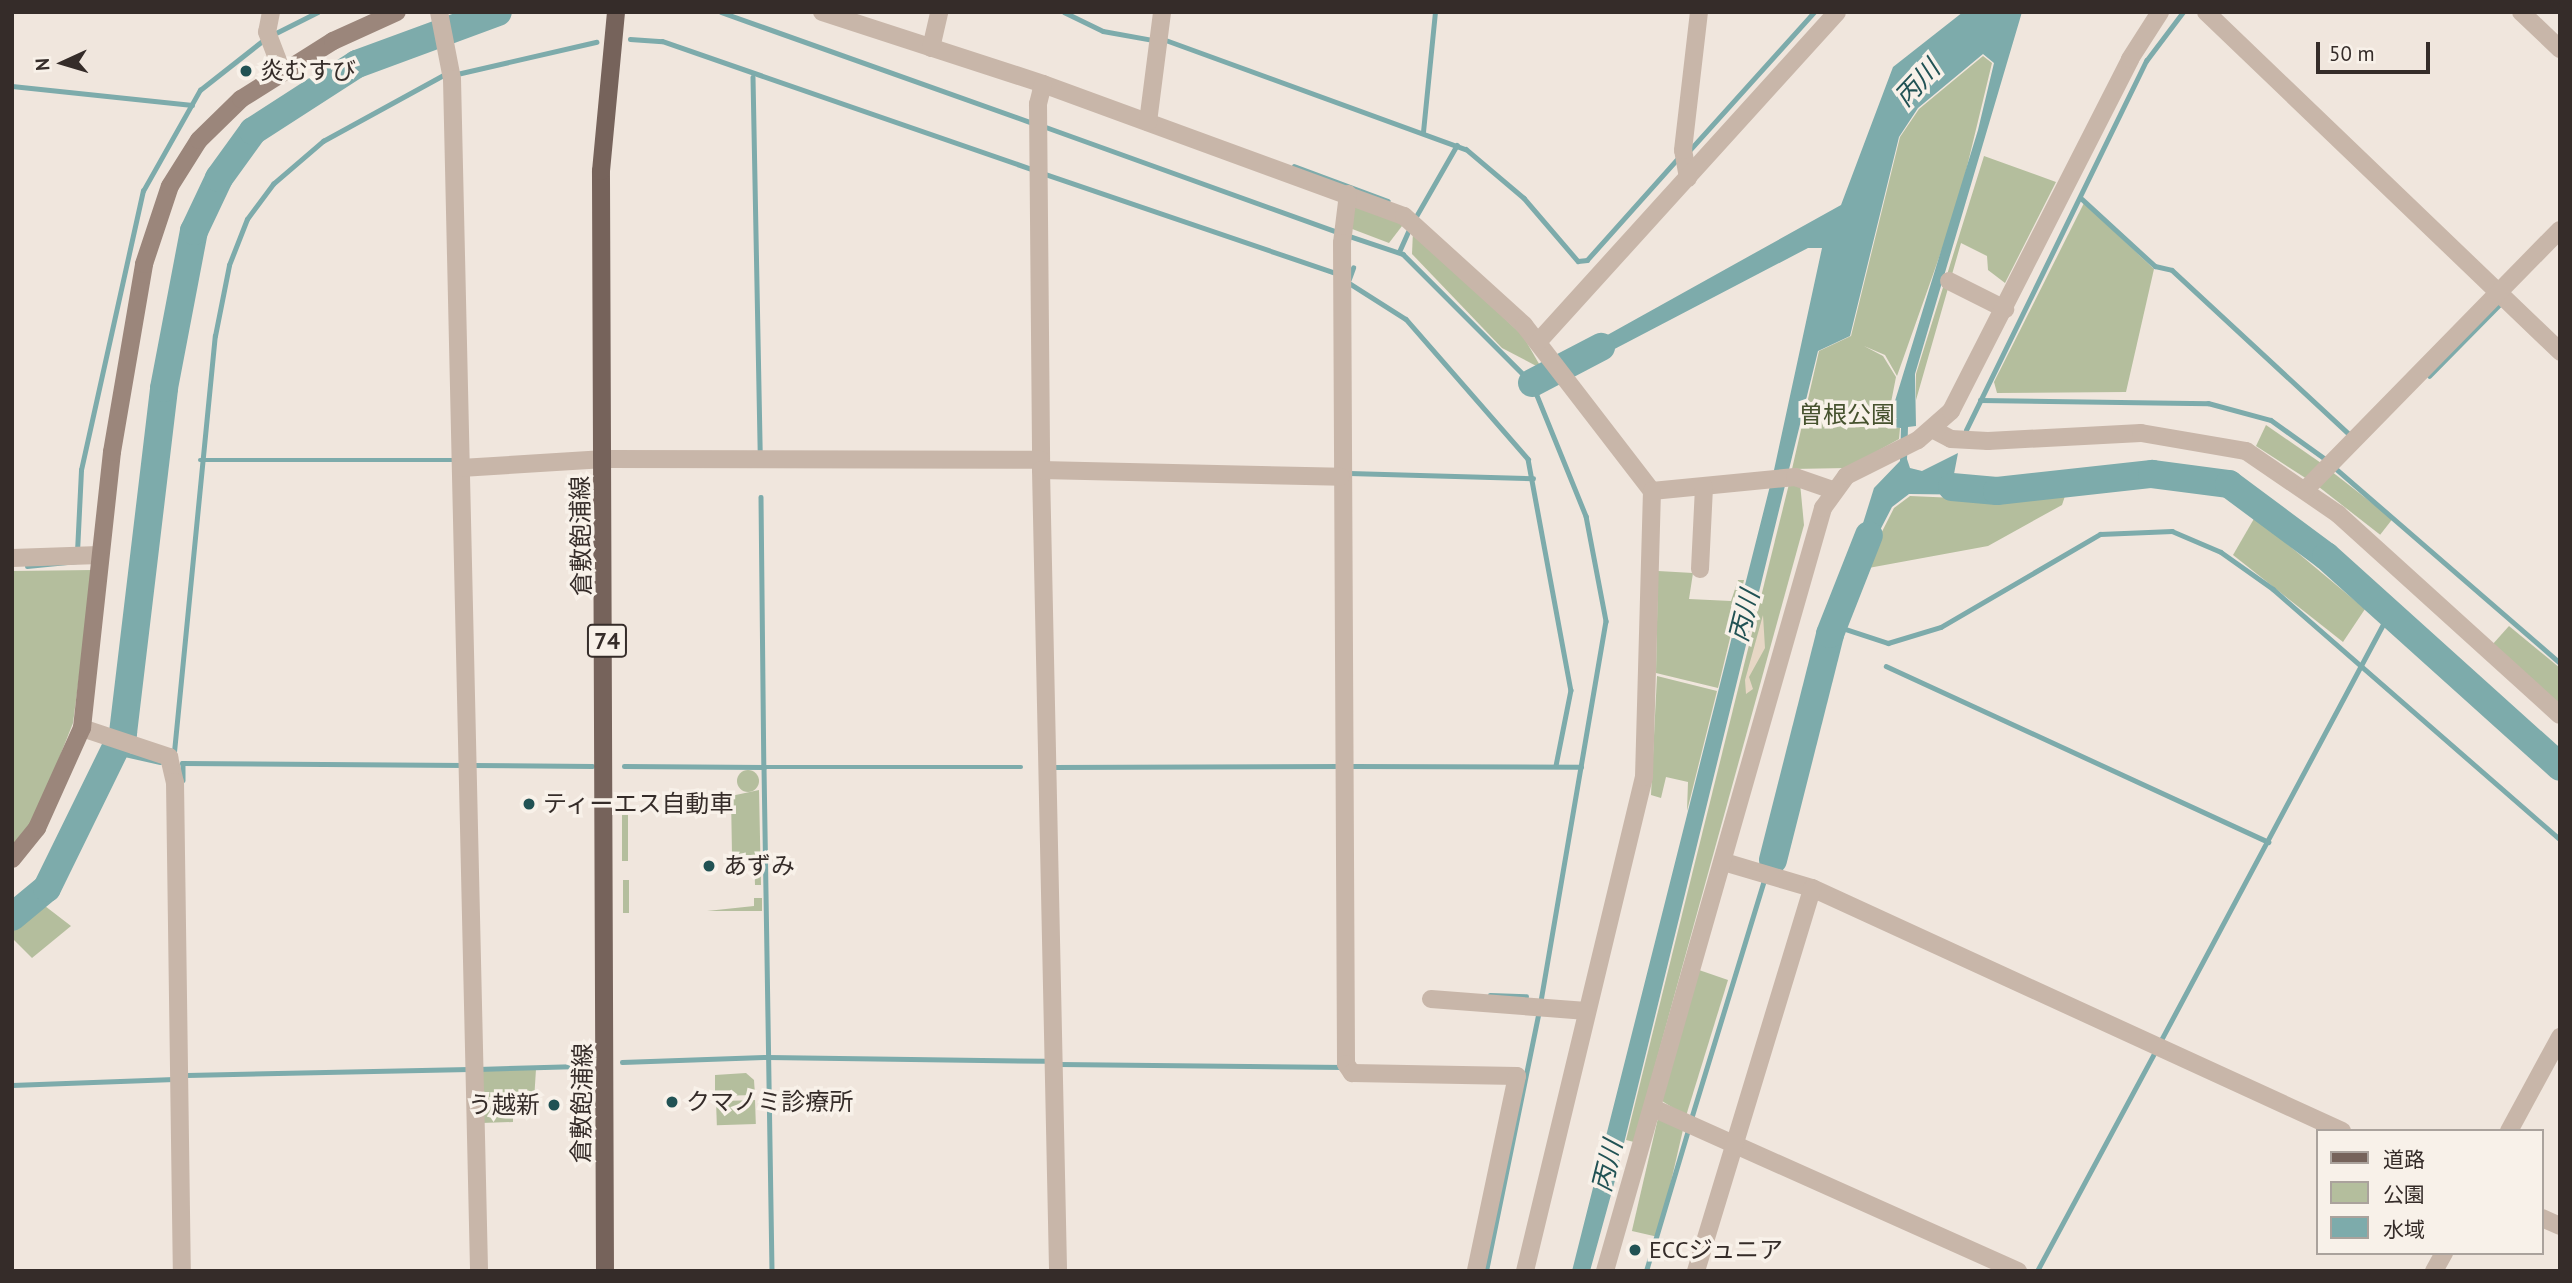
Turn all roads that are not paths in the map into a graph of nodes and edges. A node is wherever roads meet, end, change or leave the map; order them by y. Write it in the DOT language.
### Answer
graph roads {
  1 [pos="271,12"];
  2 [pos="397,12"];
  3 [pos="617,12"];
  4 [pos="822,12"];
  5 [pos="939,12"];
  6 [pos="1162,12"];
  7 [pos="1699,12"];
  8 [pos="1837,12"];
  9 [pos="2160,12"];
  10 [pos="2206,12"];
  11 [pos="2521,12"];
  12 [pos="442,26"];
  13 [pos="931,48"];
  14 [pos="2560,49"];
  15 [pos="282,71"];
  16 [pos="1043,84"];
  17 [pos="1148,122"];
  18 [pos="1688,178"];
  19 [pos="1348,194"];
  20 [pos="2560,230"];
  21 [pos="1949,281"];
  22 [pos="2499,296"];
  23 [pos="2005,309"];
  24 [pos="1538,341"];
  25 [pos="2560,352"];
  26 [pos="1934,430"];
  27 [pos="605,459"];
  28 [pos="461,464"];
  29 [pos="1043,467"];
  30 [pos="1341,477"];
  31 [pos="1704,487"];
  32 [pos="1832,490"];
  33 [pos="2305,490"];
  34 [pos="1653,491"];
  35 [pos="99,555"];
  36 [pos="12,558"];
  37 [pos="1700,569"];
  38 [pos="2560,715"];
  39 [pos="82,728"];
  40 [pos="12,859"];
  41 [pos="1724,862"];
  42 [pos="1811,892"];
  43 [pos="1431,999"];
  44 [pos="1587,1011"];
  45 [pos="2560,1037"];
  46 [pos="1653,1108"];
  47 [pos="2338,1129"];
  48 [pos="2510,1129"];
  49 [pos="1731,1146"];
  50 [pos="2544,1219"];
  51 [pos="2560,1226"];
  52 [pos="2443,1255"];
  53 [pos="182,1271"];
  54 [pos="479,1271"];
  55 [pos="605,1271"];
  56 [pos="1058,1271"];
  57 [pos="1476,1271"];
  58 [pos="1525,1271"];
  59 [pos="1605,1271"];
  60 [pos="1696,1271"];
  61 [pos="2018,1271"];
  62 [pos="2434,1271"];
  1 -- 15 [label="street"];
  2 -- 15 [label="street"];
  3 -- 27 [label="main road, 倉敷飽浦線 / 74"];
  4 -- 13 [label="street"];
  5 -- 13 [label="street"];
  6 -- 17 [label="street"];
  7 -- 18 [label="street"];
  8 -- 18 [label="street"];
  9 -- 23 [label="street"];
  10 -- 22 [label="street"];
  11 -- 14 [label="street"];
  12 -- 28 [label="street"];
  13 -- 16 [label="street"];
  15 -- 35 [label="street"];
  16 -- 17 [label="street"];
  16 -- 29 [label="street"];
  17 -- 19 [label="street"];
  18 -- 24 [label="street"];
  19 -- 24 [label="street"];
  19 -- 30 [label="street"];
  20 -- 22 [label="street"];
  21 -- 23 [label="street"];
  22 -- 25 [label="street"];
  22 -- 33 [label="street"];
  23 -- 26 [label="street"];
  24 -- 34 [label="street"];
  26 -- 32 [label="street"];
  26 -- 33 [label="street"];
  27 -- 28 [label="street"];
  27 -- 29 [label="street"];
  27 -- 55 [label="main road, 倉敷飽浦線 / 74"];
  28 -- 54 [label="street"];
  29 -- 30 [label="street"];
  29 -- 56 [label="street"];
  30 -- 57 [label="street"];
  31 -- 32 [label="street"];
  31 -- 34 [label="street"];
  31 -- 37 [label="street"];
  32 -- 41 [label="street"];
  33 -- 38 [label="street"];
  34 -- 44 [label="street"];
  35 -- 36 [label="street"];
  35 -- 39 [label="street"];
  39 -- 40 [label="street"];
  39 -- 53 [label="street"];
  41 -- 42 [label="street"];
  41 -- 46 [label="street"];
  42 -- 47 [label="street"];
  42 -- 49 [label="street"];
  43 -- 44 [label="street"];
  44 -- 58 [label="street"];
  45 -- 48 [label="street"];
  46 -- 49 [label="street"];
  46 -- 59 [label="street"];
  49 -- 60 [label="street"];
  49 -- 61 [label="street"];
  50 -- 51 [label="street"];
  52 -- 62 [label="street"];
}
